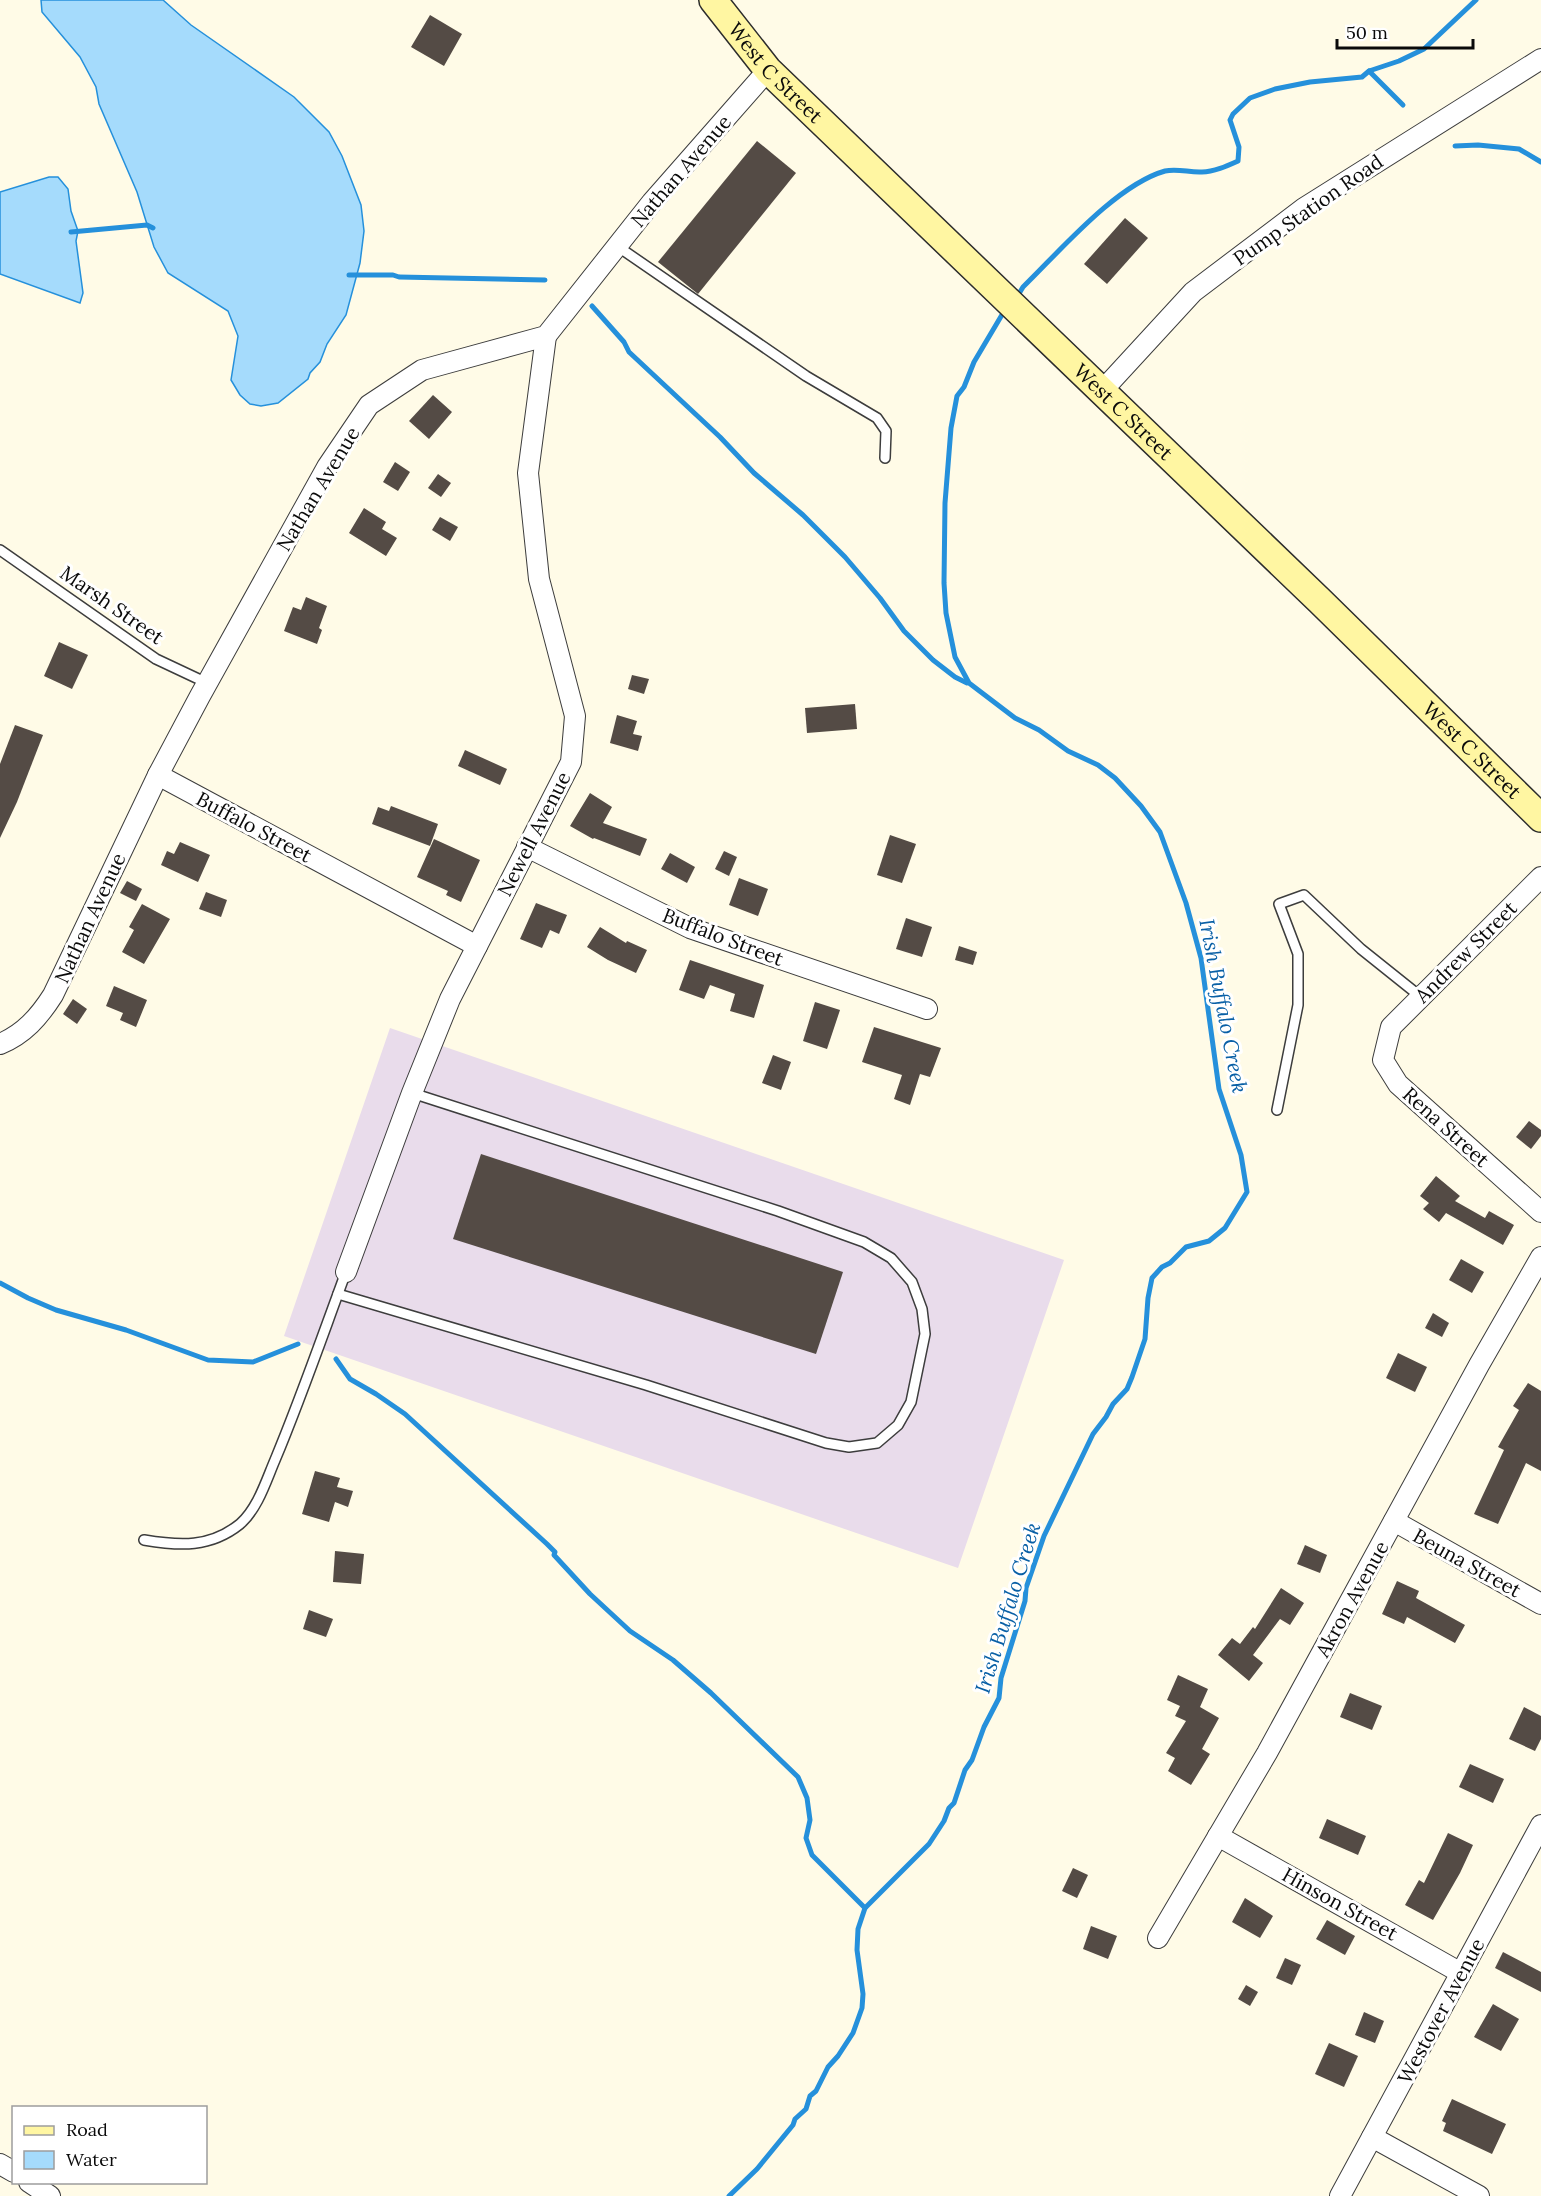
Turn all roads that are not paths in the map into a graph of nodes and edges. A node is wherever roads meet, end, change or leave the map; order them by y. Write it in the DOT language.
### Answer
graph roads {
  1 [pos="712,0"];
  2 [pos="1541,59"];
  3 [pos="768,70"];
  4 [pos="617,246"];
  5 [pos="546,336"];
  6 [pos="1101,392"];
  7 [pos="885,458"];
  8 [pos="0,550"];
  9 [pos="207,683"];
  10 [pos="158,775"];
  11 [pos="1541,818"];
  12 [pos="527,847"];
  13 [pos="1541,877"];
  14 [pos="477,946"];
  15 [pos="1421,997"];
  16 [pos="927,1009"];
  17 [pos="1391,1027"];
  18 [pos="4,1042"];
  19 [pos="412,1094"];
  20 [pos="1277,1110"];
  21 [pos="1541,1212"];
  22 [pos="1541,1257"];
  23 [pos="346,1272"];
  24 [pos="338,1294"];
  25 [pos="1394,1521"];
  26 [pos="144,1540"];
  27 [pos="1541,1604"];
  28 [pos="1541,1825"];
  29 [pos="1218,1836"];
  30 [pos="1158,1938"];
  31 [pos="1461,1973"];
  32 [pos="1372,2137"];
  33 [pos="32,2184"];
  34 [pos="50,2196"];
  35 [pos="1340,2196"];
  36 [pos="1479,2196"];
  1 -- 3 [label="main road, West C Street"];
  2 -- 6 [label="street, Pump Station Road"];
  3 -- 4 [label="street, Nathan Avenue"];
  3 -- 6 [label="main road, West C Street"];
  4 -- 5 [label="street, Nathan Avenue"];
  4 -- 7 [label="lane"];
  5 -- 9 [label="street, Nathan Avenue"];
  5 -- 12 [label="street, Newell Avenue"];
  6 -- 11 [label="main road, West C Street"];
  8 -- 9 [label="lane, Marsh Street"];
  9 -- 10 [label="street, Nathan Avenue"];
  10 -- 14 [label="street, Buffalo Street"];
  10 -- 18 [label="street, Nathan Avenue"];
  12 -- 14 [label="street, Newell Avenue"];
  12 -- 16 [label="street, Buffalo Street"];
  13 -- 15 [label="street, Andrew Street"];
  14 -- 19 [label="street, Newell Avenue"];
  15 -- 17 [label="street, Andrew Street"];
  15 -- 20 [label="lane"];
  17 -- 21 [label="street, Rena Street"];
  19 -- 23 [label="street, Newell Avenue"];
  19 -- 24 [label="lane"];
  22 -- 25 [label="street, Akron Avenue"];
  23 -- 24 [label="lane"];
  24 -- 26 [label="lane"];
  25 -- 27 [label="street, Beuna Street"];
  25 -- 29 [label="street, Akron Avenue"];
  28 -- 31 [label="street, Westover Avenue"];
  29 -- 30 [label="street, Akron Avenue"];
  29 -- 31 [label="street, Hinson Street"];
  31 -- 32 [label="street, Westover Avenue"];
  32 -- 35 [label="street, Westover Avenue"];
  32 -- 36 [label="street"];
  33 -- 34 [label="street"];
}
